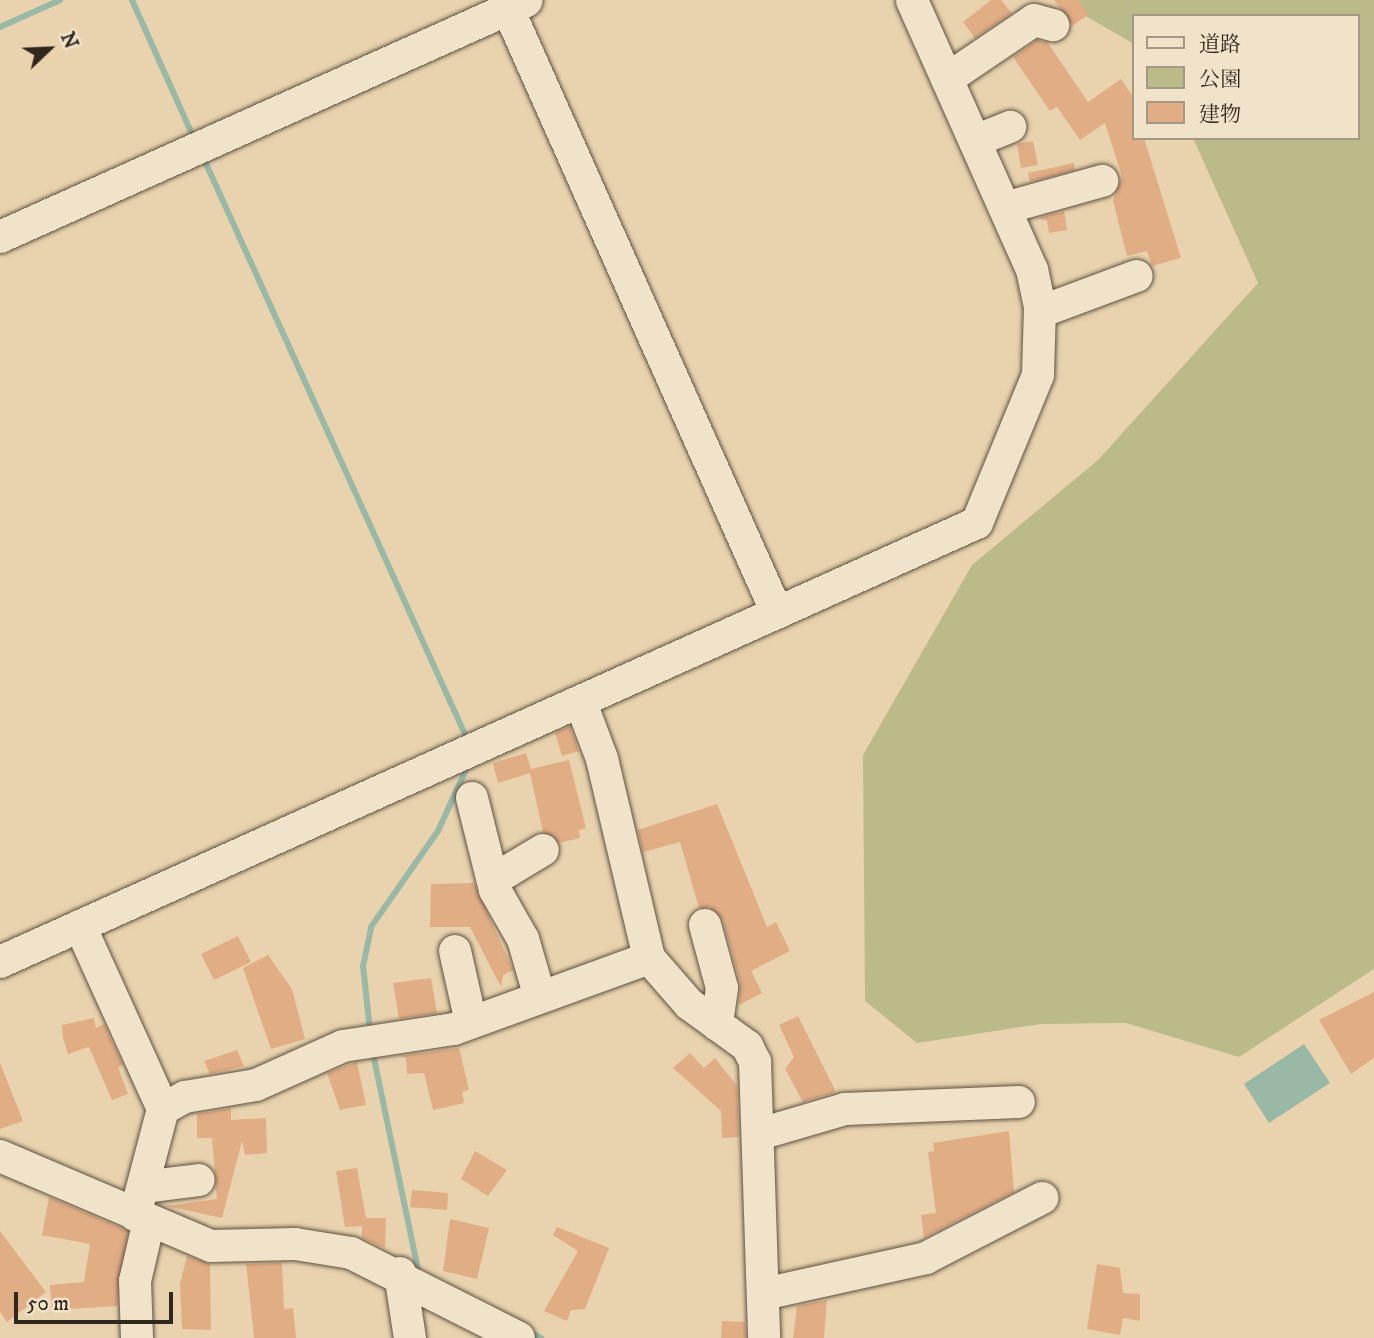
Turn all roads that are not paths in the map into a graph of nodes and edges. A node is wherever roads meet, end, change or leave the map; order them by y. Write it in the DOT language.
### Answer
graph roads {
  1 [pos="912,0"];
  2 [pos="513,3"];
  3 [pos="1053,26"];
  4 [pos="947,79"];
  5 [pos="1010,127"];
  6 [pos="975,141"];
  7 [pos="1102,181"];
  8 [pos="1005,208"];
  9 [pos="0,237"];
  10 [pos="1137,276"];
  11 [pos="1040,312"];
  12 [pos="777,613"];
  13 [pos="581,703"];
  14 [pos="472,798"];
  15 [pos="543,850"];
  16 [pos="493,880"];
  17 [pos="705,925"];
  18 [pos="80,926"];
  19 [pos="455,951"];
  20 [pos="649,958"];
  21 [pos="0,962"];
  22 [pos="539,994"];
  23 [pos="471,1022"];
  24 [pos="717,1025"];
  25 [pos="1019,1102"];
  26 [pos="163,1110"];
  27 [pos="760,1134"];
  28 [pos="0,1156"];
  29 [pos="199,1180"];
  30 [pos="1042,1198"];
  31 [pos="142,1208"];
  32 [pos="400,1273"];
  33 [pos="764,1294"];
  34 [pos="137,1338"];
  35 [pos="410,1338"];
  36 [pos="519,1338"];
  37 [pos="764,1338"];
  1 -- 4 [label="street"];
  2 -- 9 [label="street"];
  2 -- 12 [label="street"];
  3 -- 4 [label="street"];
  4 -- 6 [label="street"];
  5 -- 6 [label="street"];
  6 -- 8 [label="street"];
  7 -- 8 [label="street"];
  8 -- 11 [label="street"];
  10 -- 11 [label="street"];
  11 -- 12 [label="street"];
  12 -- 13 [label="street"];
  13 -- 18 [label="street"];
  13 -- 20 [label="street"];
  14 -- 16 [label="street"];
  15 -- 16 [label="street"];
  16 -- 22 [label="street"];
  17 -- 24 [label="street"];
  18 -- 21 [label="street"];
  18 -- 26 [label="street"];
  19 -- 23 [label="street"];
  20 -- 22 [label="street"];
  20 -- 24 [label="street"];
  22 -- 23 [label="street"];
  23 -- 26 [label="street"];
  24 -- 27 [label="street"];
  25 -- 27 [label="street"];
  26 -- 31 [label="street"];
  27 -- 33 [label="street"];
  28 -- 31 [label="street"];
  29 -- 31 [label="street"];
  30 -- 33 [label="street"];
  31 -- 32 [label="street"];
  31 -- 34 [label="street"];
  32 -- 35 [label="street"];
  32 -- 36 [label="street"];
  33 -- 37 [label="street"];
}
